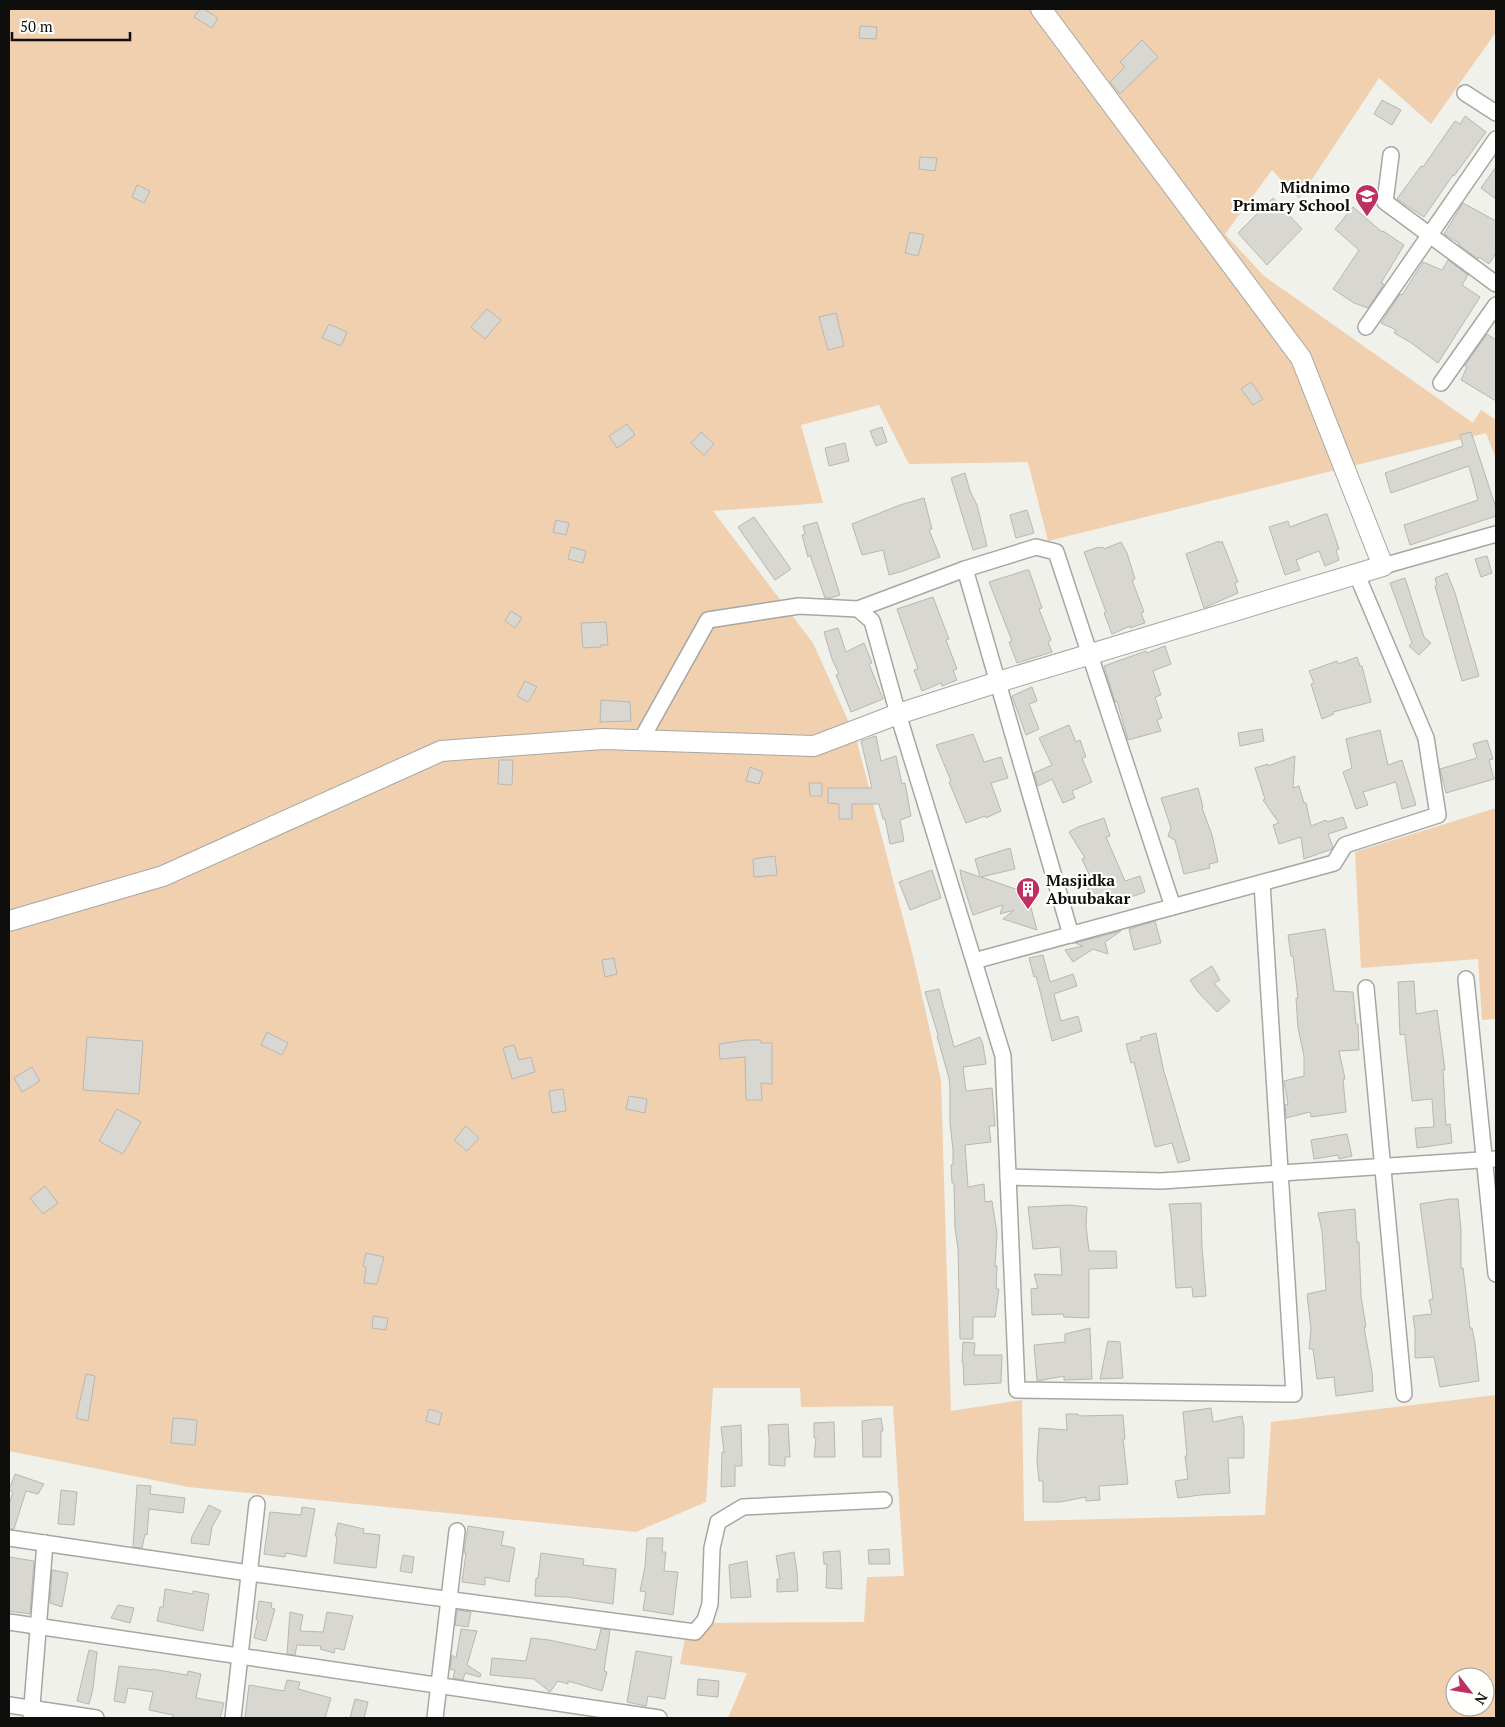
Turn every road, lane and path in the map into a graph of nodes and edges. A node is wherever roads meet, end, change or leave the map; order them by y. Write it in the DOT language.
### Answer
graph roads {
  1 [pos="1041,9"];
  2 [pos="1465,93"];
  3 [pos="1496,113"];
  4 [pos="1496,139"];
  5 [pos="1391,155"];
  6 [pos="1430,235"];
  7 [pos="1496,284"];
  8 [pos="1496,305"];
  9 [pos="1366,327"];
  10 [pos="1441,383"];
  11 [pos="1496,534"];
  12 [pos="1383,566"];
  13 [pos="965,569"];
  14 [pos="1357,575"];
  15 [pos="858,609"];
  16 [pos="1090,653"];
  17 [pos="998,682"];
  18 [pos="898,714"];
  19 [pos="641,740"];
  20 [pos="1262,883"];
  21 [pos="1173,907"];
  22 [pos="9,921"];
  23 [pos="1071,935"];
  24 [pos="974,961"];
  25 [pos="1466,979"];
  26 [pos="1366,988"];
  27 [pos="1490,1159"];
  28 [pos="1383,1166"];
  29 [pos="1280,1173"];
  30 [pos="1008,1177"];
  31 [pos="1496,1274"];
  32 [pos="1404,1394"];
  33 [pos="884,1500"];
  34 [pos="257,1504"];
  35 [pos="457,1531"];
  36 [pos="9,1538"];
  37 [pos="45,1543"];
  38 [pos="249,1574"];
  39 [pos="449,1600"];
  40 [pos="9,1622"];
  41 [pos="38,1627"];
  42 [pos="240,1658"];
  43 [pos="439,1686"];
  44 [pos="9,1705"];
  45 [pos="32,1713"];
  46 [pos="96,1718"];
  47 [pos="233,1718"];
  48 [pos="435,1718"];
  49 [pos="660,1718"];
  1 -- 12 [label="street"];
  2 -- 3 [label="street"];
  4 -- 6 [label="street"];
  5 -- 6 [label="street"];
  6 -- 7 [label="street"];
  6 -- 9 [label="street"];
  8 -- 10 [label="street"];
  11 -- 12 [label="street"];
  12 -- 14 [label="street"];
  13 -- 15 [label="street"];
  13 -- 16 [label="street"];
  13 -- 17 [label="street"];
  14 -- 16 [label="street"];
  14 -- 20 [label="street"];
  15 -- 18 [label="street"];
  15 -- 19 [label="street"];
  16 -- 17 [label="street"];
  16 -- 21 [label="street"];
  17 -- 18 [label="street"];
  17 -- 23 [label="street"];
  18 -- 19 [label="street"];
  18 -- 24 [label="street"];
  19 -- 22 [label="street"];
  20 -- 21 [label="street"];
  20 -- 29 [label="street"];
  21 -- 23 [label="street"];
  23 -- 24 [label="street"];
  24 -- 30 [label="street"];
  25 -- 27 [label="street"];
  26 -- 28 [label="street"];
  27 -- 28 [label="street"];
  27 -- 31 [label="street"];
  28 -- 29 [label="street"];
  28 -- 32 [label="street"];
  29 -- 30 [label="street"];
  29 -- 30 [label="street"];
  33 -- 39 [label="street"];
  34 -- 38 [label="street"];
  35 -- 39 [label="street"];
  36 -- 37 [label="street"];
  37 -- 38 [label="street"];
  37 -- 41 [label="street"];
  38 -- 39 [label="street"];
  38 -- 42 [label="street"];
  39 -- 43 [label="street"];
  40 -- 41 [label="street"];
  41 -- 42 [label="street"];
  41 -- 45 [label="street"];
  42 -- 43 [label="street"];
  42 -- 47 [label="street"];
  43 -- 48 [label="street"];
  43 -- 49 [label="street"];
  44 -- 45 [label="street"];
  45 -- 46 [label="street"];
}
